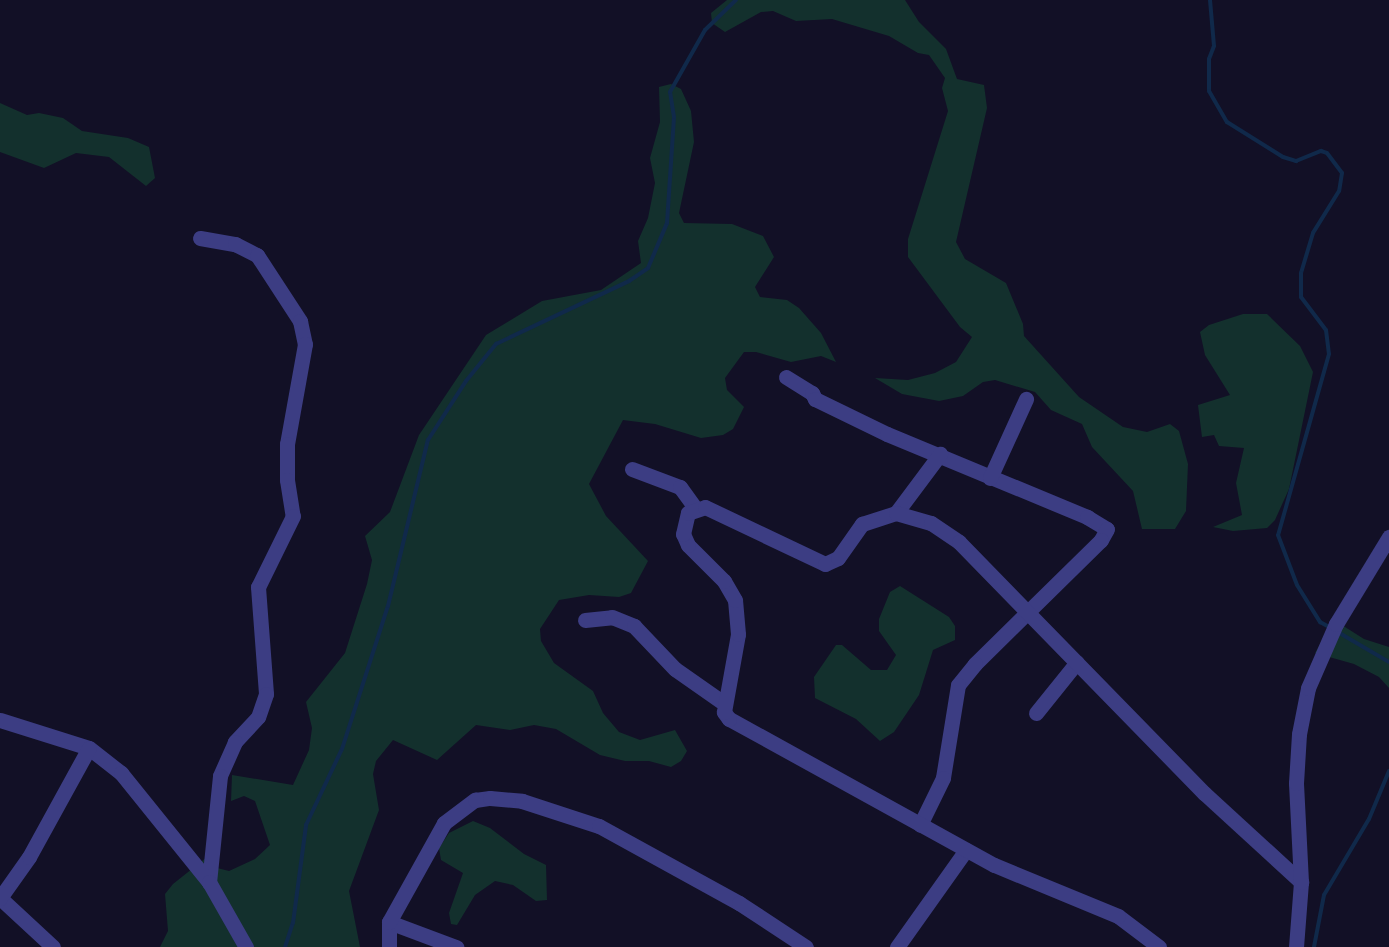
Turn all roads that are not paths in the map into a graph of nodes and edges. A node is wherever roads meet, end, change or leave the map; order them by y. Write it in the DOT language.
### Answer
graph roads {
  1 [pos="200,238"];
  2 [pos="786,377"];
  3 [pos="1026,399"];
  4 [pos="940,454"];
  5 [pos="632,469"];
  6 [pos="990,477"];
  7 [pos="695,508"];
  8 [pos="896,513"];
  9 [pos="1389,537"];
  10 [pos="1026,614"];
  11 [pos="585,620"];
  12 [pos="1077,662"];
  13 [pos="725,704"];
  14 [pos="1036,713"];
  15 [pos="0,720"];
  16 [pos="89,748"];
  17 [pos="920,825"];
  18 [pos="966,850"];
  19 [pos="209,882"];
  20 [pos="1301,882"];
  21 [pos="389,922"];
  22 [pos="53,947"];
  23 [pos="246,947"];
  24 [pos="389,947"];
  25 [pos="456,947"];
  26 [pos="806,947"];
  27 [pos="897,947"];
  28 [pos="1159,947"];
  29 [pos="1296,947"];
  1 -- 19 [label="street"];
  2 -- 4 [label="street"];
  3 -- 6 [label="street"];
  4 -- 6 [label="street"];
  4 -- 8 [label="street"];
  5 -- 7 [label="street"];
  6 -- 10 [label="street"];
  7 -- 8 [label="street"];
  7 -- 13 [label="street"];
  8 -- 10 [label="street"];
  9 -- 20 [label="street"];
  10 -- 12 [label="street"];
  10 -- 17 [label="street"];
  11 -- 13 [label="street"];
  12 -- 14 [label="street"];
  12 -- 20 [label="street"];
  13 -- 17 [label="street"];
  15 -- 16 [label="street"];
  16 -- 19 [label="street"];
  16 -- 22 [label="street"];
  17 -- 18 [label="street"];
  18 -- 27 [label="street"];
  18 -- 28 [label="street"];
  19 -- 23 [label="street"];
  20 -- 29 [label="street"];
  21 -- 24 [label="street"];
  21 -- 25 [label="street"];
  21 -- 26 [label="street"];
}
